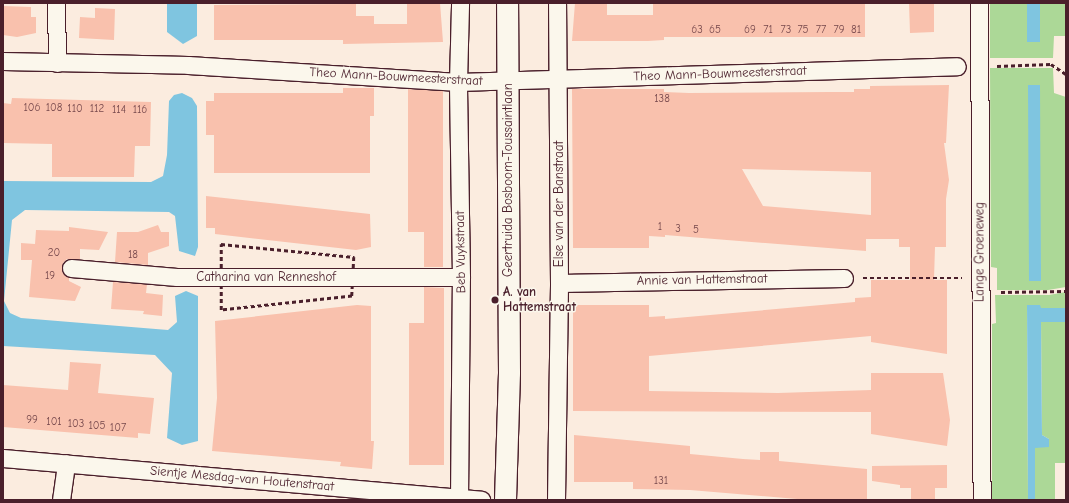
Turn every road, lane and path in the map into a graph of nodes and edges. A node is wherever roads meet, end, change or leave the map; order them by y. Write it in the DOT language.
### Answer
graph roads {
  1 [pos="56,3"];
  2 [pos="460,3"];
  3 [pos="507,3"];
  4 [pos="557,3"];
  5 [pos="979,3"];
  6 [pos="3,61"];
  7 [pos="57,63"];
  8 [pos="957,66"];
  9 [pos="980,66"];
  10 [pos="1066,74"];
  11 [pos="558,79"];
  12 [pos="509,81"];
  13 [pos="458,82"];
  14 [pos="71,268"];
  15 [pos="461,277"];
  16 [pos="844,278"];
  17 [pos="559,283"];
  18 [pos="980,285"];
  19 [pos="1066,291"];
  20 [pos="3,458"];
  21 [pos="66,463"];
  22 [pos="459,499"];
  23 [pos="61,500"];
  24 [pos="481,500"];
  25 [pos="505,500"];
  26 [pos="556,500"];
  27 [pos="982,500"];
  1 -- 7 [label="street"];
  2 -- 13 [label="street, Beb Vuykstraat"];
  3 -- 12 [label="street, Geertruida Bosboom-Toussaintlaan"];
  4 -- 11 [label="street, Else van der Banstraat"];
  5 -- 9 [label="street, Lange Groeneweg"];
  6 -- 7 [label="street, Theo Mann-Bouwmeesterstraat"];
  7 -- 13 [label="street, Theo Mann-Bouwmeesterstraat"];
  8 -- 11 [label="street, Theo Mann-Bouwmeesterstraat"];
  9 -- 10 [label="path"];
  9 -- 18 [label="street, Lange Groeneweg"];
  11 -- 12 [label="street, Theo Mann-Bouwmeesterstraat"];
  11 -- 17 [label="street, Else van der Banstraat"];
  12 -- 13 [label="street, Theo Mann-Bouwmeesterstraat"];
  12 -- 25 [label="street, Geertruida Bosboom-Toussaintlaan"];
  13 -- 15 [label="street, Beb Vuykstraat"];
  14 -- 15 [label="street, Catharina van Renneshof"];
  15 -- 22 [label="street, Beb Vuykstraat"];
  16 -- 17 [label="street, Annie van Hattemstraat"];
  16 -- 18 [label="path"];
  17 -- 26 [label="street, Else van der Banstraat"];
  18 -- 19 [label="path"];
  18 -- 27 [label="street, Lange Groeneweg"];
  20 -- 21 [label="street, Sientje Mesdag-van Houtenstraat"];
  21 -- 22 [label="street, Sientje Mesdag-van Houtenstraat"];
  21 -- 23 [label="street"];
  22 -- 24 [label="street, Sientje Mesdag-van Houtenstraat"];
}
